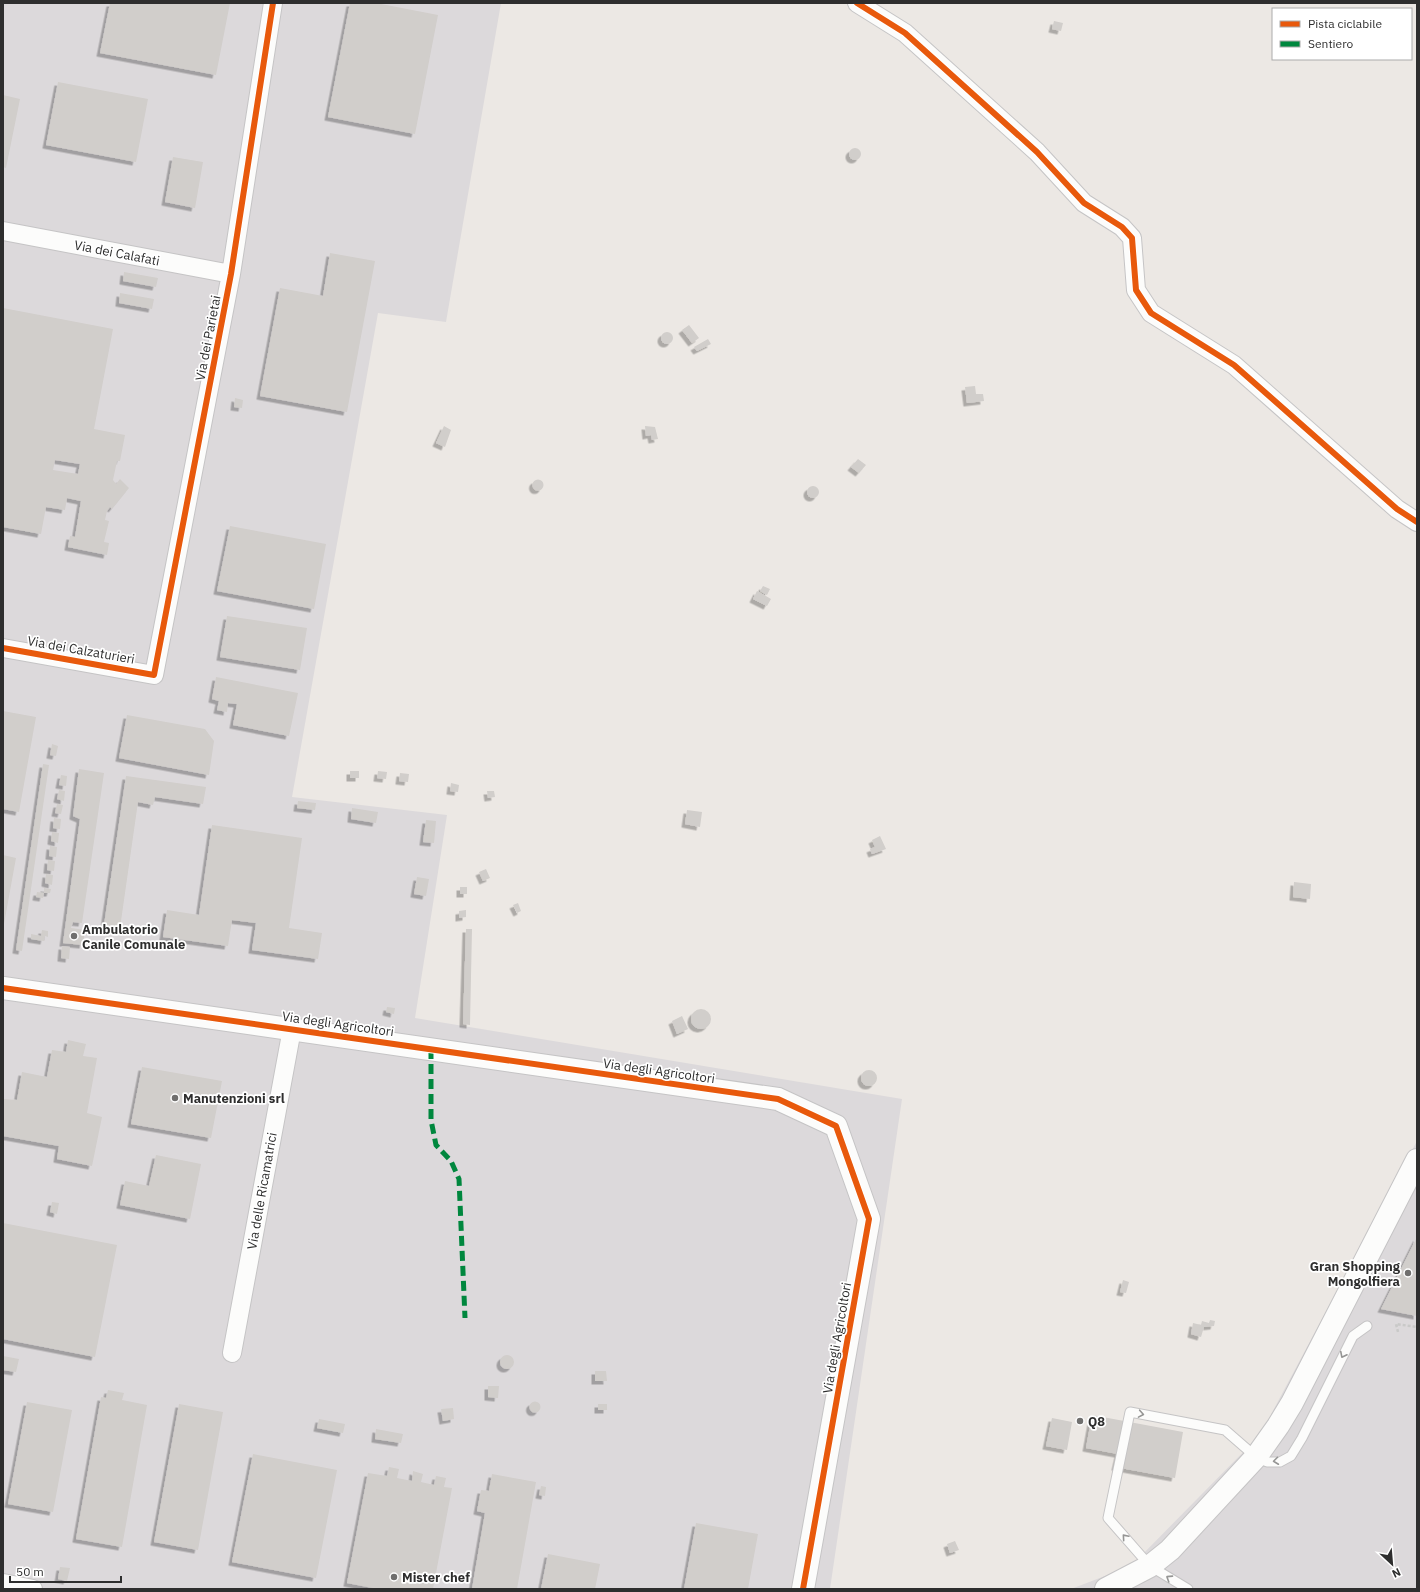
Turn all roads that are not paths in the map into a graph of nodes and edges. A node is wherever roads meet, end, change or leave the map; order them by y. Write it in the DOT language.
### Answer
graph roads {
  1 [pos="273,3"];
  2 [pos="857,3"];
  3 [pos="3,231"];
  4 [pos="231,274"];
  5 [pos="1417,522"];
  6 [pos="3,648"];
  7 [pos="154,675"];
  8 [pos="3,988"];
  9 [pos="292,1029"];
  10 [pos="1417,1160"];
  11 [pos="1367,1326"];
  12 [pos="232,1353"];
  13 [pos="1256,1457"];
  14 [pos="1150,1566"];
  15 [pos="3,1584"];
  16 [pos="33,1589"];
  17 [pos="803,1589"];
  18 [pos="1106,1589"];
  19 [pos="1188,1589"];
  1 -- 4 [label="street, Via dei Parietai"];
  2 -- 5 [label="street"];
  3 -- 4 [label="street, Via dei Calafati"];
  4 -- 7 [label="street, Via dei Parietai"];
  6 -- 7 [label="street, Via dei Calzaturieri"];
  8 -- 9 [label="street, Via degli Agricoltori"];
  9 -- 12 [label="street, Via delle Ricamatrici"];
  9 -- 17 [label="street, Via degli Agricoltori"];
  10 -- 13 [label="street"];
  11 -- 13 [label="lane, one-way"];
  13 -- 14 [label="street"];
  14 -- 13 [label="lane, one-way"];
  14 -- 18 [label="street"];
  19 -- 14 [label="lane, one-way"];
  15 -- 16 [label="street"];
}
